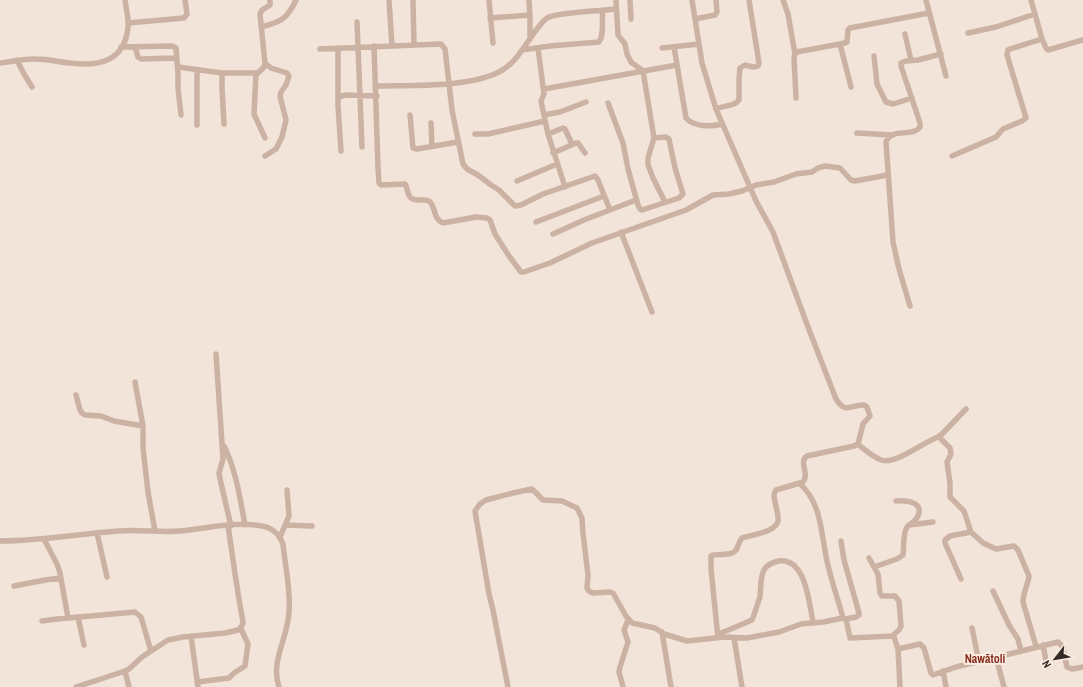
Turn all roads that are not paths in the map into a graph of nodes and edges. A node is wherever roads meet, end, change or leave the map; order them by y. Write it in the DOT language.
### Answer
graph roads {
  1 [pos="125,0"];
  2 [pos="186,0"];
  3 [pos="270,0"];
  4 [pos="296,0"];
  5 [pos="389,0"];
  6 [pos="413,0"];
  7 [pos="489,0"];
  8 [pos="529,0"];
  9 [pos="616,0"];
  10 [pos="630,0"];
  11 [pos="692,0"];
  12 [pos="716,0"];
  13 [pos="750,0"];
  14 [pos="783,0"];
  15 [pos="926,0"];
  16 [pos="1030,0"];
  17 [pos="616,9"];
  18 [pos="603,11"];
  19 [pos="930,13"];
  20 [pos="1035,14"];
  21 [pos="530,15"];
  22 [pos="490,18"];
  23 [pos="630,19"];
  24 [pos="695,19"];
  25 [pos="357,22"];
  26 [pos="128,23"];
  27 [pos="261,27"];
  28 [pos="968,33"];
  29 [pos="905,34"];
  30 [pos="530,39"];
  31 [pos="1042,39"];
  32 [pos="1083,40"];
  33 [pos="493,43"];
  34 [pos="699,44"];
  35 [pos="840,44"];
  36 [pos="414,45"];
  37 [pos="374,46"];
  38 [pos="392,46"];
  39 [pos="135,47"];
  40 [pos="358,47"];
  41 [pos="674,47"];
  42 [pos="121,48"];
  43 [pos="338,48"];
  44 [pos="538,48"];
  45 [pos="662,48"];
  46 [pos="320,49"];
  47 [pos="522,50"];
  48 [pos="795,54"];
  49 [pos="941,54"];
  50 [pos="874,56"];
  51 [pos="176,58"];
  52 [pos="17,60"];
  53 [pos="911,60"];
  54 [pos="0,63"];
  55 [pos="265,63"];
  56 [pos="677,65"];
  57 [pos="178,67"];
  58 [pos="197,70"];
  59 [pos="643,71"];
  60 [pos="222,73"];
  61 [pos="256,73"];
  62 [pos="946,76"];
  63 [pos="449,83"];
  64 [pos="32,86"];
  65 [pos="376,86"];
  66 [pos="851,87"];
  67 [pos="544,89"];
  68 [pos="338,96"];
  69 [pos="376,96"];
  70 [pos="360,97"];
  71 [pos="796,98"];
  72 [pos="912,98"];
  73 [pos="586,102"];
  74 [pos="608,103"];
  75 [pos="716,109"];
  76 [pos="181,115"];
  77 [pos="410,115"];
  78 [pos="545,118"];
  79 [pos="431,123"];
  80 [pos="224,124"];
  81 [pos="722,124"];
  82 [pos="197,125"];
  83 [pos="857,133"];
  84 [pos="475,134"];
  85 [pos="548,134"];
  86 [pos="892,134"];
  87 [pos="265,138"];
  88 [pos="654,138"];
  89 [pos="458,142"];
  90 [pos="572,144"];
  91 [pos="432,146"];
  92 [pos="362,147"];
  93 [pos="341,151"];
  94 [pos="553,153"];
  95 [pos="585,153"];
  96 [pos="265,156"];
  97 [pos="952,156"];
  98 [pos="557,164"];
  99 [pos="888,175"];
  100 [pos="517,181"];
  101 [pos="565,187"];
  102 [pos="750,187"];
  103 [pos="604,196"];
  104 [pos="636,200"];
  105 [pos="665,202"];
  106 [pos="610,210"];
  107 [pos="536,222"];
  108 [pos="622,232"];
  109 [pos="553,234"];
  110 [pos="910,306"];
  111 [pos="652,312"];
  112 [pos="216,354"];
  113 [pos="135,382"];
  114 [pos="76,395"];
  115 [pos="966,409"];
  116 [pos="143,426"];
  117 [pos="938,437"];
  118 [pos="222,443"];
  119 [pos="858,444"];
  120 [pos="800,484"];
  121 [pos="287,490"];
  122 [pos="896,501"];
  123 [pos="933,522"];
  124 [pos="245,525"];
  125 [pos="285,525"];
  126 [pos="229,526"];
  127 [pos="312,526"];
  128 [pos="908,526"];
  129 [pos="155,531"];
  130 [pos="971,532"];
  131 [pos="98,533"];
  132 [pos="280,537"];
  133 [pos="44,539"];
  134 [pos="0,541"];
  135 [pos="841,541"];
  136 [pos="869,558"];
  137 [pos="874,567"];
  138 [pos="107,577"];
  139 [pos="61,578"];
  140 [pos="961,579"];
  141 [pos="14,586"];
  142 [pos="993,591"];
  143 [pos="78,617"];
  144 [pos="68,618"];
  145 [pos="844,619"];
  146 [pos="628,620"];
  147 [pos="42,621"];
  148 [pos="814,622"];
  149 [pos="241,628"];
  150 [pos="972,628"];
  151 [pos="662,632"];
  152 [pos="191,636"];
  153 [pos="718,636"];
  154 [pos="892,636"];
  155 [pos="734,638"];
  156 [pos="84,644"];
  157 [pos="1043,645"];
  158 [pos="1036,646"];
  159 [pos="898,649"];
  160 [pos="150,651"];
  161 [pos="1022,651"];
  162 [pos="996,657"];
  163 [pos="979,662"];
  164 [pos="1047,666"];
  165 [pos="1083,667"];
  166 [pos="125,671"];
  167 [pos="942,672"];
  168 [pos="198,685"];
  169 [pos="277,686"];
  170 [pos="76,687"];
  171 [pos="129,687"];
  172 [pos="508,687"];
  173 [pos="623,687"];
  174 [pos="670,687"];
  175 [pos="742,687"];
  176 [pos="900,687"];
  177 [pos="946,687"];
  178 [pos="1004,687"];
  1 -- 26 [label="street"];
  2 -- 26 [label="street"];
  3 -- 27 [label="street"];
  4 -- 27 [label="street"];
  5 -- 38 [label="street"];
  6 -- 36 [label="street"];
  7 -- 22 [label="street"];
  8 -- 21 [label="street"];
  9 -- 17 [label="street"];
  10 -- 23 [label="street"];
  11 -- 24 [label="street"];
  12 -- 24 [label="street"];
  13 -- 75 [label="street"];
  14 -- 48 [label="street"];
  15 -- 19 [label="street"];
  16 -- 20 [label="street"];
  17 -- 18 [label="street"];
  17 -- 59 [label="street"];
  18 -- 30 [label="street"];
  18 -- 44 [label="street"];
  19 -- 35 [label="street"];
  19 -- 49 [label="street"];
  20 -- 28 [label="street"];
  20 -- 31 [label="street"];
  21 -- 22 [label="street"];
  21 -- 30 [label="street"];
  22 -- 33 [label="street"];
  24 -- 34 [label="street"];
  25 -- 40 [label="street"];
  26 -- 42 [label="street"];
  27 -- 55 [label="street"];
  29 -- 53 [label="street"];
  30 -- 47 [label="street"];
  31 -- 32 [label="street"];
  31 -- 97 [label="street"];
  34 -- 41 [label="street"];
  34 -- 75 [label="street"];
  35 -- 48 [label="street"];
  35 -- 66 [label="street"];
  36 -- 38 [label="street"];
  36 -- 63 [label="street"];
  37 -- 38 [label="street"];
  37 -- 40 [label="street"];
  37 -- 65 [label="street"];
  39 -- 42 [label="street"];
  39 -- 51 [label="street"];
  39 -- 51 [label="street"];
  40 -- 43 [label="street"];
  40 -- 70 [label="street"];
  41 -- 45 [label="street"];
  41 -- 56 [label="street"];
  42 -- 52 [label="street"];
  43 -- 46 [label="street"];
  43 -- 68 [label="street"];
  44 -- 47 [label="street"];
  44 -- 67 [label="street"];
  47 -- 63 [label="street"];
  48 -- 71 [label="street"];
  49 -- 53 [label="street"];
  49 -- 62 [label="street"];
  50 -- 72 [label="street"];
  51 -- 57 [label="street"];
  52 -- 54 [label="street"];
  52 -- 64 [label="street"];
  53 -- 72 [label="street"];
  55 -- 61 [label="street"];
  55 -- 96 [label="street"];
  56 -- 59 [label="street"];
  56 -- 81 [label="street"];
  57 -- 58 [label="street"];
  57 -- 76 [label="street"];
  58 -- 60 [label="street"];
  58 -- 82 [label="street"];
  59 -- 67 [label="street"];
  59 -- 88 [label="street"];
  60 -- 61 [label="street"];
  60 -- 80 [label="street"];
  61 -- 87 [label="street"];
  63 -- 65 [label="street"];
  63 -- 89 [label="street"];
  65 -- 69 [label="street"];
  67 -- 78 [label="street"];
  68 -- 70 [label="street"];
  68 -- 93 [label="street"];
  69 -- 70 [label="street"];
  69 -- 108 [label="street"];
  70 -- 92 [label="street"];
  72 -- 86 [label="street"];
  73 -- 78 [label="street"];
  74 -- 104 [label="street"];
  75 -- 81 [label="street"];
  77 -- 91 [label="street"];
  78 -- 84 [label="street"];
  78 -- 85 [label="street"];
  79 -- 91 [label="street"];
  81 -- 102 [label="street"];
  83 -- 86 [label="street"];
  85 -- 90 [label="street"];
  85 -- 94 [label="street"];
  86 -- 99 [label="street"];
  88 -- 105 [label="street"];
  88 -- 105 [label="street"];
  89 -- 91 [label="street"];
  89 -- 101 [label="street"];
  90 -- 94 [label="street"];
  90 -- 95 [label="street"];
  94 -- 98 [label="street"];
  98 -- 100 [label="street"];
  98 -- 101 [label="street"];
  99 -- 102 [label="street"];
  99 -- 110 [label="street"];
  101 -- 103 [label="street"];
  102 -- 108 [label="street"];
  102 -- 119 [label="street"];
  103 -- 106 [label="street"];
  103 -- 107 [label="street"];
  104 -- 105 [label="street"];
  104 -- 106 [label="street"];
  106 -- 109 [label="street"];
  108 -- 111 [label="street"];
  112 -- 118 [label="street"];
  113 -- 116 [label="street"];
  114 -- 116 [label="street"];
  115 -- 117 [label="street"];
  116 -- 129 [label="street"];
  117 -- 119 [label="street"];
  117 -- 130 [label="street"];
  118 -- 124 [label="street"];
  118 -- 126 [label="street"];
  119 -- 120 [label="street"];
  120 -- 145 [label="street"];
  120 -- 153 [label="street"];
  121 -- 125 [label="street"];
  122 -- 128 [label="street"];
  123 -- 128 [label="street"];
  124 -- 126 [label="street"];
  124 -- 132 [label="street"];
  125 -- 127 [label="street"];
  125 -- 132 [label="street"];
  126 -- 129 [label="street"];
  126 -- 149 [label="street"];
  128 -- 137 [label="street"];
  129 -- 131 [label="street"];
  130 -- 140 [label="street"];
  130 -- 158 [label="street"];
  131 -- 133 [label="street"];
  131 -- 138 [label="street"];
  132 -- 169 [label="street"];
  133 -- 134 [label="street"];
  133 -- 139 [label="street"];
  135 -- 145 [label="street"];
  136 -- 137 [label="street"];
  137 -- 154 [label="street"];
  139 -- 141 [label="street"];
  139 -- 144 [label="street"];
  142 -- 161 [label="street"];
  143 -- 144 [label="street"];
  143 -- 156 [label="street"];
  143 -- 160 [label="street"];
  144 -- 147 [label="street"];
  145 -- 148 [label="street"];
  145 -- 154 [label="street"];
  146 -- 151 [label="street"];
  146 -- 172 [label="street"];
  146 -- 173 [label="street"];
  148 -- 153 [label="street"];
  148 -- 155 [label="street"];
  149 -- 152 [label="street"];
  149 -- 168 [label="street"];
  150 -- 163 [label="street"];
  151 -- 153 [label="street"];
  151 -- 174 [label="street"];
  152 -- 160 [label="street"];
  152 -- 168 [label="street"];
  153 -- 155 [label="street"];
  154 -- 159 [label="street"];
  155 -- 175 [label="street"];
  157 -- 158 [label="street"];
  157 -- 164 [label="street"];
  157 -- 165 [label="street"];
  158 -- 161 [label="street"];
  159 -- 167 [label="street"];
  159 -- 176 [label="street"];
  160 -- 166 [label="street"];
  161 -- 162 [label="street"];
  162 -- 163 [label="street"];
  162 -- 178 [label="street"];
  163 -- 167 [label="street"];
  166 -- 170 [label="street"];
  166 -- 171 [label="street"];
  167 -- 177 [label="street"];
}
